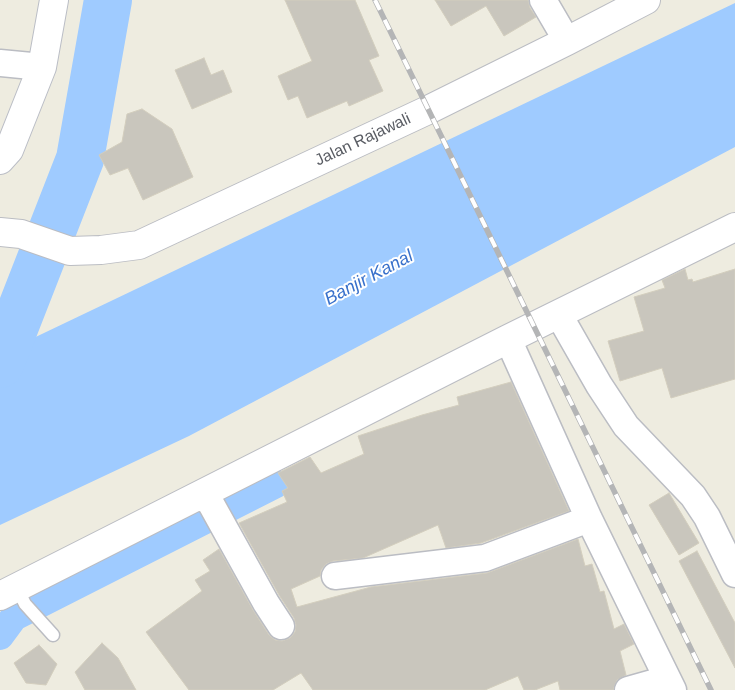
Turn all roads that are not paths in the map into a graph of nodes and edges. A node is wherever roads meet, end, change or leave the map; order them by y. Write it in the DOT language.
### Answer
graph roads {
  1 [pos="54,0"];
  2 [pos="543,0"];
  3 [pos="646,0"];
  4 [pos="567,41"];
  5 [pos="0,64"];
  6 [pos="42,67"];
  7 [pos="0,160"];
  8 [pos="735,227"];
  9 [pos="11,233"];
  10 [pos="559,316"];
  11 [pos="508,339"];
  12 [pos="205,499"];
  13 [pos="589,519"];
  14 [pos="735,574"];
  15 [pos="335,576"];
  16 [pos="8,596"];
  17 [pos="281,626"];
  18 [pos="50,632"];
  19 [pos="670,685"];
  20 [pos="628,690"];
  1 -- 6 [label="street"];
  2 -- 4 [label="street"];
  3 -- 4 [label="street, Jalan Rajawali"];
  4 -- 9 [label="street, Jalan Rajawali"];
  5 -- 6 [label="street"];
  6 -- 7 [label="street"];
  8 -- 10 [label="street"];
  10 -- 11 [label="street"];
  10 -- 14 [label="street"];
  11 -- 12 [label="street"];
  11 -- 13 [label="street"];
  12 -- 16 [label="street"];
  12 -- 17 [label="street"];
  13 -- 15 [label="street"];
  13 -- 19 [label="street"];
  16 -- 18 [label="lane"];
  19 -- 20 [label="street"];
}
